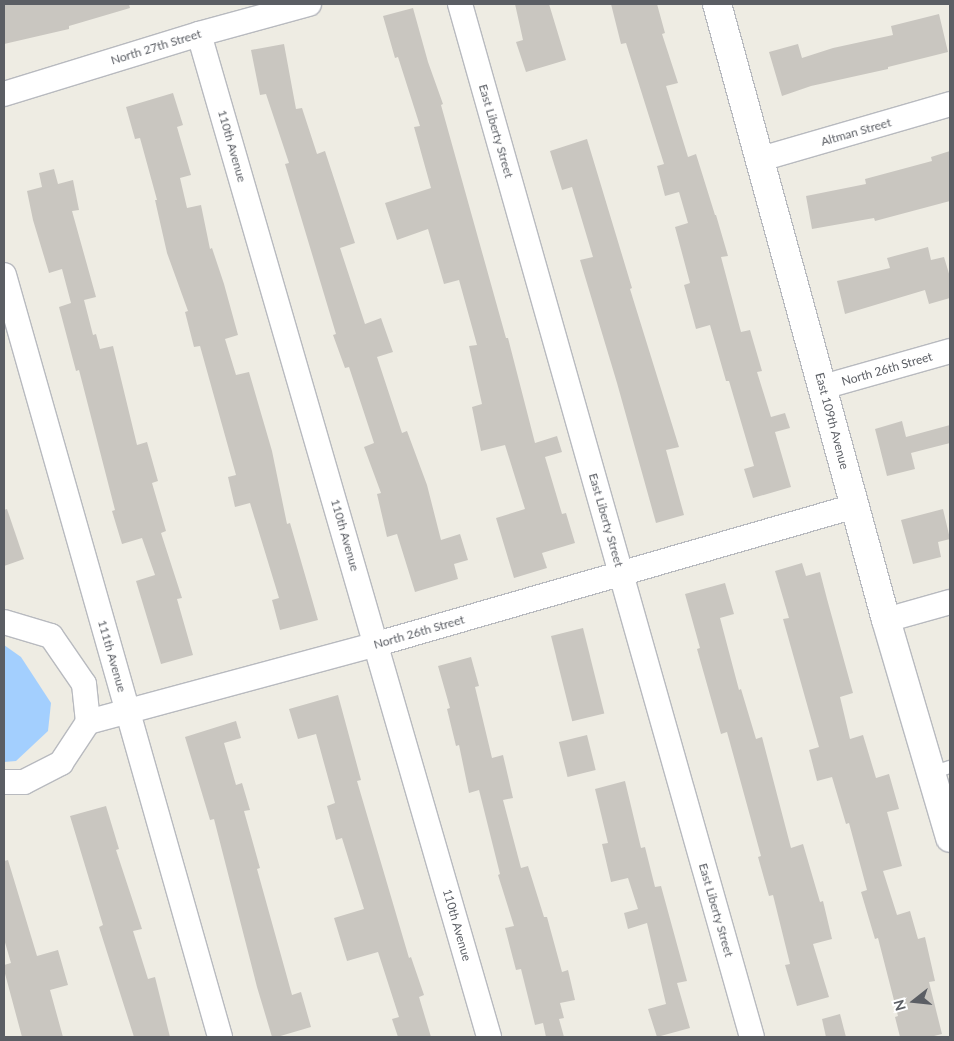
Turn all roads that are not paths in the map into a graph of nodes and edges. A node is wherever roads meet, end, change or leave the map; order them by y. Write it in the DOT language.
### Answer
graph roads {
  1 [pos="309,4"];
  2 [pos="460,4"];
  3 [pos="717,4"];
  4 [pos="199,34"];
  5 [pos="4,94"];
  6 [pos="950,104"];
  7 [pos="761,159"];
  8 [pos="4,275"];
  9 [pos="950,351"];
  10 [pos="823,387"];
  11 [pos="856,506"];
  12 [pos="621,572"];
  13 [pos="950,602"];
  14 [pos="886,620"];
  15 [pos="4,622"];
  16 [pos="377,644"];
  17 [pos="128,712"];
  18 [pos="88,722"];
  19 [pos="941,770"];
  20 [pos="4,782"];
  21 [pos="950,838"];
  22 [pos="220,1037"];
  23 [pos="489,1037"];
  24 [pos="752,1037"];
  1 -- 4 [label="street, North 27th Street"];
  2 -- 12 [label="street, East Liberty Street"];
  3 -- 7 [label="street, East 109th Avenue"];
  4 -- 5 [label="street, North 27th Street"];
  4 -- 16 [label="street, 110th Avenue"];
  6 -- 7 [label="street, Altman Street"];
  7 -- 10 [label="street, East 109th Avenue"];
  8 -- 17 [label="street, 111th Avenue"];
  9 -- 10 [label="street, North 26th Street"];
  10 -- 11 [label="street, East 109th Avenue"];
  11 -- 12 [label="street, North 26th Street"];
  11 -- 14 [label="street, East 109th Avenue"];
  12 -- 16 [label="street, North 26th Street"];
  12 -- 24 [label="street, East Liberty Street"];
  13 -- 14 [label="street"];
  14 -- 19 [label="street, East 109th Avenue"];
  15 -- 18 [label="street"];
  16 -- 17 [label="street, North 26th Street"];
  16 -- 23 [label="street, 110th Avenue"];
  17 -- 18 [label="street, North 26th Street"];
  17 -- 22 [label="street, 111th Avenue"];
  18 -- 20 [label="street"];
  19 -- 21 [label="street, East 109th Avenue"];
}
